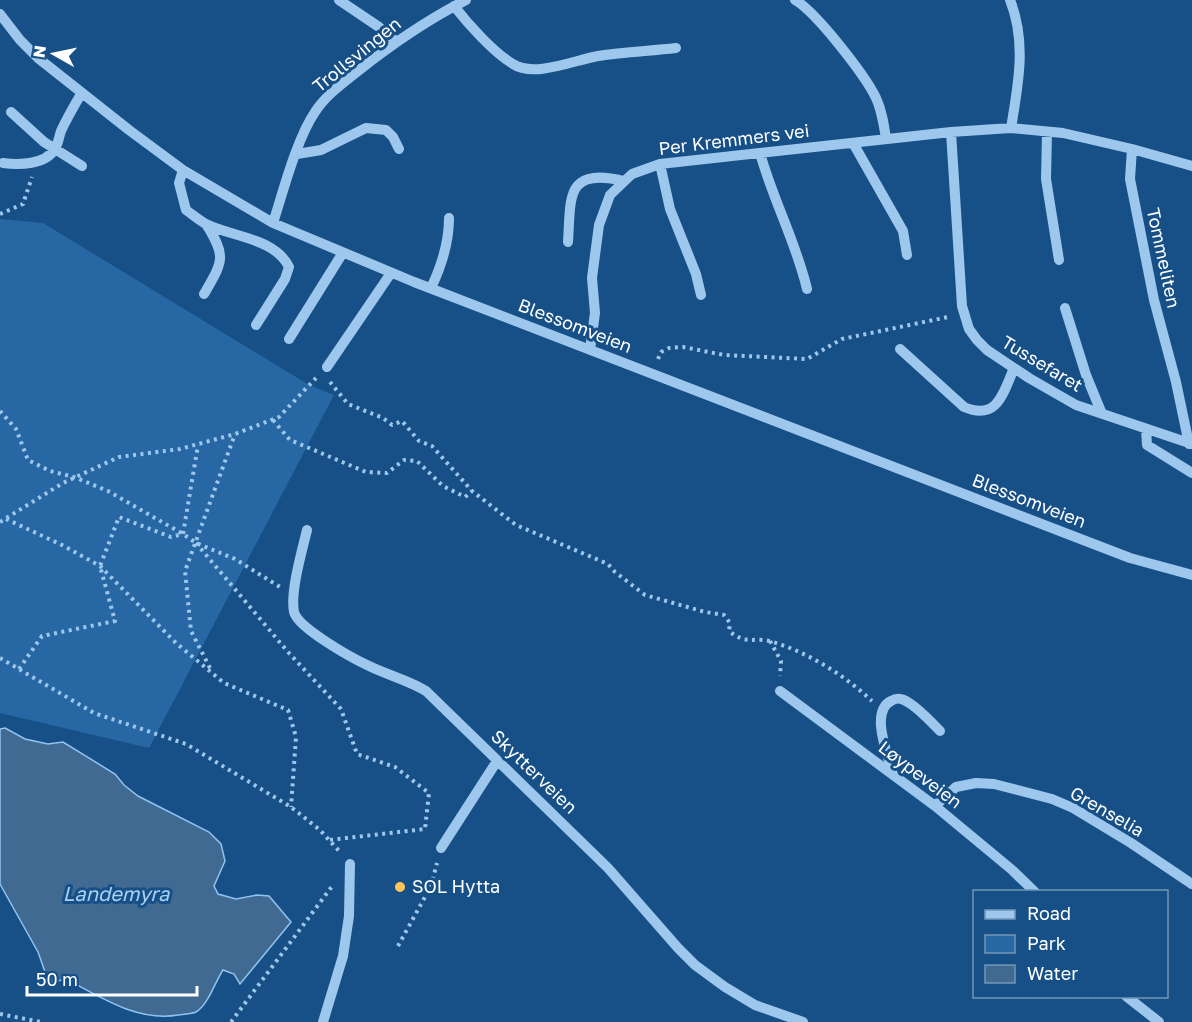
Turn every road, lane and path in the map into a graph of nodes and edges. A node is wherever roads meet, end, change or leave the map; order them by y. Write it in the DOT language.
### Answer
graph roads {
  1 [pos="339,0"];
  2 [pos="795,0"];
  3 [pos="1010,0"];
  4 [pos="460,2"];
  5 [pos="0,14"];
  6 [pos="396,42"];
  7 [pos="676,48"];
  8 [pos="81,94"];
  9 [pos="11,112"];
  10 [pos="1011,128"];
  11 [pos="951,132"];
  12 [pos="1047,132"];
  13 [pos="886,139"];
  14 [pos="853,143"];
  15 [pos="399,149"];
  16 [pos="1132,149"];
  17 [pos="54,150"];
  18 [pos="760,153"];
  19 [pos="297,154"];
  20 [pos="37,162"];
  21 [pos="3,163"];
  22 [pos="660,164"];
  23 [pos="82,166"];
  24 [pos="1192,166"];
  25 [pos="183,170"];
  26 [pos="624,181"];
  27 [pos="0,214"];
  28 [pos="449,218"];
  29 [pos="206,224"];
  30 [pos="273,224"];
  31 [pos="568,242"];
  32 [pos="342,254"];
  33 [pos="908,255"];
  34 [pos="1059,260"];
  35 [pos="390,273"];
  36 [pos="431,288"];
  37 [pos="807,290"];
  38 [pos="204,294"];
  39 [pos="701,295"];
  40 [pos="1065,308"];
  41 [pos="964,313"];
  42 [pos="256,325"];
  43 [pos="289,339"];
  44 [pos="900,349"];
  45 [pos="590,350"];
  46 [pos="327,366"];
  47 [pos="1014,368"];
  48 [pos="653,373"];
  49 [pos="0,411"];
  50 [pos="1102,414"];
  51 [pos="273,420"];
  52 [pos="1146,429"];
  53 [pos="236,434"];
  54 [pos="198,444"];
  55 [pos="1191,444"];
  56 [pos="1192,472"];
  57 [pos="74,477"];
  58 [pos="472,491"];
  59 [pos="6,519"];
  60 [pos="0,522"];
  61 [pos="307,530"];
  62 [pos="183,534"];
  63 [pos="196,543"];
  64 [pos="100,566"];
  65 [pos="1192,575"];
  66 [pos="294,596"];
  67 [pos="769,640"];
  68 [pos="0,658"];
  69 [pos="19,669"];
  70 [pos="211,672"];
  71 [pos="780,691"];
  72 [pos="881,710"];
  73 [pos="940,731"];
  74 [pos="497,761"];
  75 [pos="894,775"];
  76 [pos="935,806"];
  77 [pos="291,807"];
  78 [pos="329,840"];
  79 [pos="441,848"];
  80 [pos="350,864"];
  81 [pos="1192,884"];
  82 [pos="1034,890"];
  83 [pos="398,946"];
  84 [pos="1128,998"];
  85 [pos="0,1014"];
  86 [pos="41,1022"];
  87 [pos="231,1022"];
  88 [pos="323,1022"];
  89 [pos="803,1022"];
  90 [pos="1159,1022"];
  1 -- 6 [label="street"];
  2 -- 13 [label="street"];
  3 -- 10 [label="street"];
  4 -- 6 [label="street, Trollsvingen"];
  4 -- 7 [label="street"];
  5 -- 8 [label="street, Blessomveien"];
  6 -- 19 [label="street, Trollsvingen"];
  8 -- 17 [label="street"];
  8 -- 25 [label="street, Blessomveien"];
  9 -- 17 [label="street"];
  10 -- 11 [label="street, Per Kremmers vei"];
  10 -- 12 [label="street, Per Kremmers vei"];
  11 -- 13 [label="street, Per Kremmers vei"];
  11 -- 41 [label="street, Tussefaret"];
  12 -- 16 [label="street, Per Kremmers vei"];
  12 -- 34 [label="street"];
  13 -- 14 [label="street, Per Kremmers vei"];
  14 -- 18 [label="street, Per Kremmers vei"];
  14 -- 33 [label="street"];
  15 -- 19 [label="street"];
  16 -- 24 [label="street, Per Kremmers vei"];
  16 -- 55 [label="street, Tommeliten"];
  17 -- 20 [label="street"];
  17 -- 23 [label="street"];
  18 -- 22 [label="street, Per Kremmers vei"];
  18 -- 37 [label="street"];
  19 -- 30 [label="street, Trollsvingen"];
  20 -- 21 [label="street"];
  20 -- 27 [label="path"];
  22 -- 26 [label="street, Per Kremmers vei"];
  22 -- 39 [label="street"];
  25 -- 29 [label="street"];
  25 -- 30 [label="street, Blessomveien"];
  26 -- 31 [label="street"];
  26 -- 45 [label="street, Per Kremmers vei"];
  28 -- 36 [label="street"];
  29 -- 38 [label="street"];
  29 -- 42 [label="street"];
  30 -- 32 [label="street, Blessomveien"];
  32 -- 35 [label="street, Blessomveien"];
  32 -- 43 [label="street"];
  35 -- 36 [label="street, Blessomveien"];
  35 -- 46 [label="street"];
  36 -- 45 [label="street, Blessomveien"];
  40 -- 50 [label="street"];
  41 -- 47 [label="street, Tussefaret"];
  41 -- 48 [label="path"];
  44 -- 47 [label="street"];
  45 -- 48 [label="street, Blessomveien"];
  46 -- 51 [label="path"];
  46 -- 58 [label="path"];
  47 -- 50 [label="street, Tussefaret"];
  48 -- 65 [label="street, Blessomveien"];
  49 -- 57 [label="path"];
  50 -- 52 [label="street, Tussefaret"];
  51 -- 53 [label="path"];
  51 -- 58 [label="path"];
  52 -- 55 [label="street, Tussefaret"];
  52 -- 56 [label="street"];
  53 -- 54 [label="path"];
  53 -- 63 [label="path"];
  54 -- 57 [label="path"];
  54 -- 62 [label="path"];
  57 -- 59 [label="path"];
  57 -- 62 [label="path"];
  58 -- 67 [label="path"];
  59 -- 60 [label="path"];
  59 -- 64 [label="path"];
  61 -- 66 [label="street, Skytterveien"];
  62 -- 63 [label="path"];
  62 -- 64 [label="path"];
  63 -- 66 [label="path"];
  63 -- 70 [label="path"];
  63 -- 78 [label="path"];
  64 -- 69 [label="path"];
  64 -- 70 [label="path"];
  66 -- 74 [label="street, Skytterveien"];
  67 -- 71 [label="path"];
  67 -- 72 [label="path"];
  68 -- 69 [label="path"];
  69 -- 77 [label="path"];
  70 -- 77 [label="path"];
  71 -- 75 [label="street, Løypeveien"];
  72 -- 73 [label="street"];
  72 -- 75 [label="street"];
  74 -- 79 [label="street"];
  74 -- 89 [label="street, Skytterveien"];
  75 -- 76 [label="street, Løypeveien"];
  76 -- 81 [label="street, Grenselia"];
  76 -- 82 [label="street, Løypeveien"];
  77 -- 78 [label="path"];
  78 -- 80 [label="path"];
  79 -- 83 [label="path"];
  80 -- 87 [label="path"];
  80 -- 88 [label="street"];
  84 -- 90 [label="street"];
  85 -- 86 [label="path"];
}
